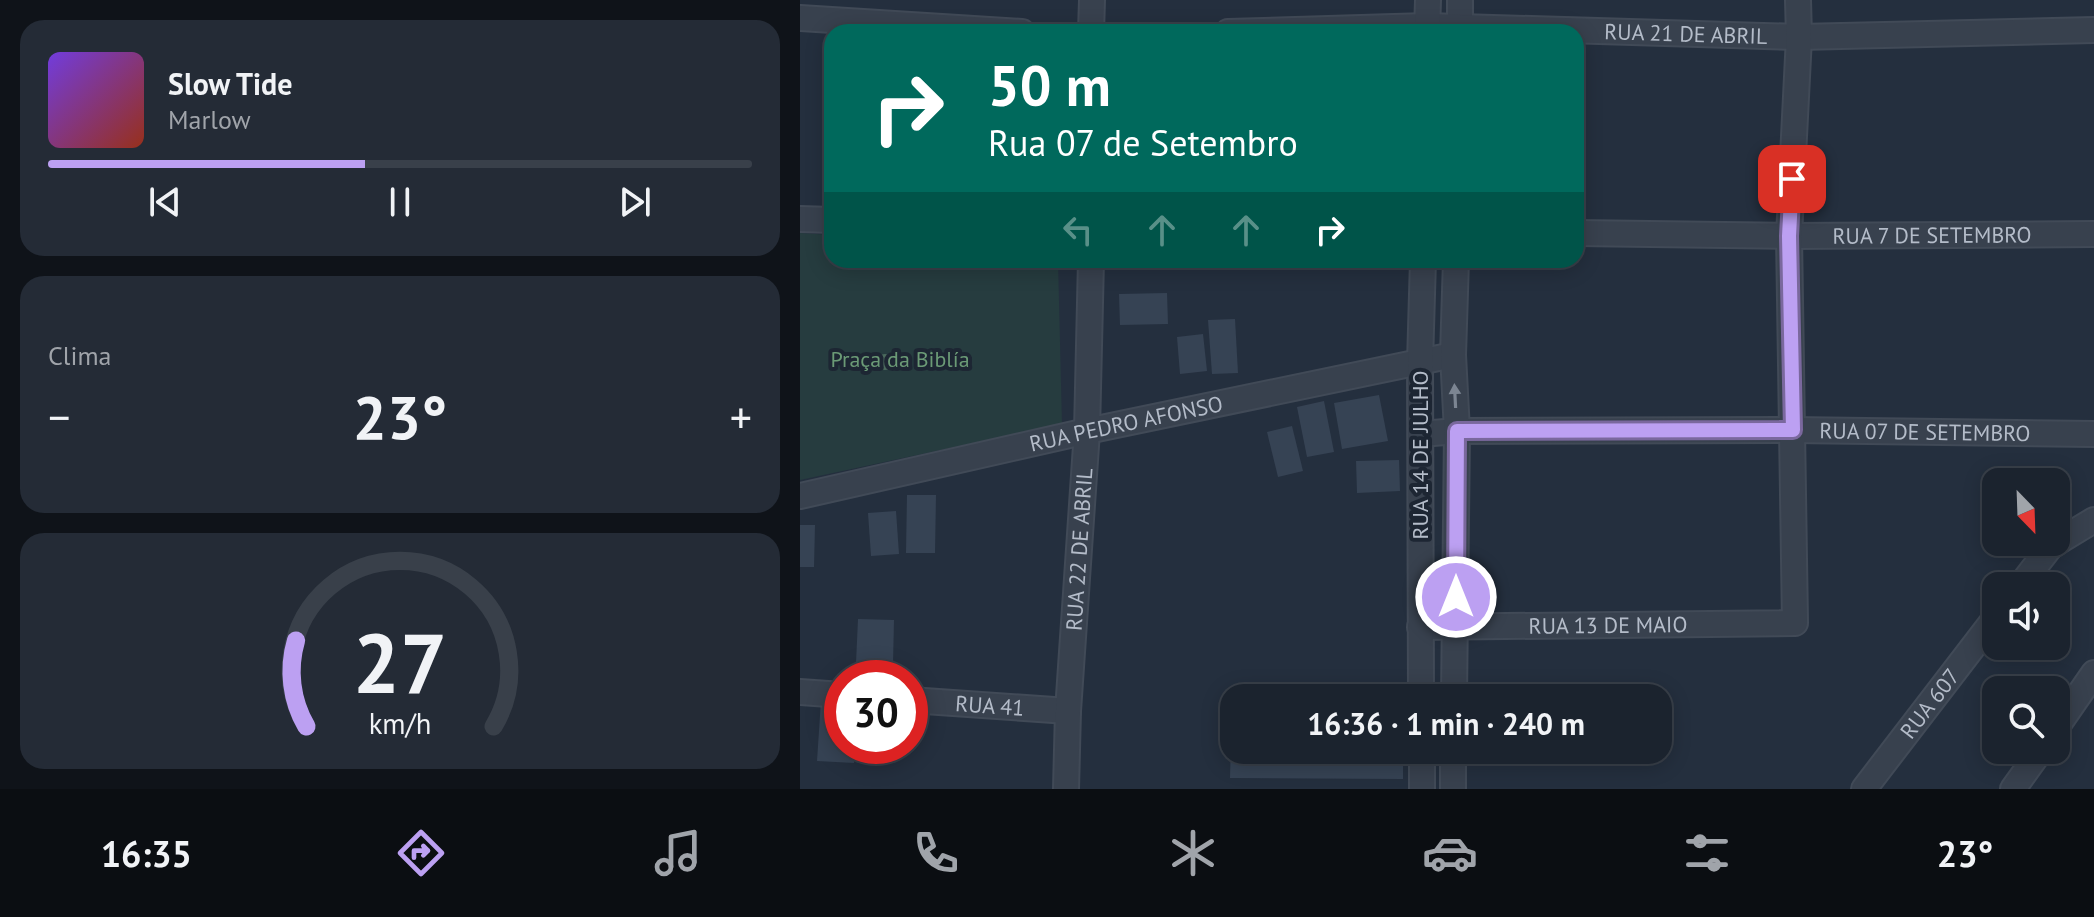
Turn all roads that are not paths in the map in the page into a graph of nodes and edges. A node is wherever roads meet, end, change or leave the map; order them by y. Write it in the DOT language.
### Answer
graph roads {
  1 [pos="1092,0"];
  2 [pos="1428,0"];
  3 [pos="1460,0"];
  4 [pos="1798,0"];
  5 [pos="800,18"];
  6 [pos="895,24"];
  7 [pos="1091,24"];
  8 [pos="1427,24"];
  9 [pos="1460,24"];
  10 [pos="2094,30"];
  11 [pos="1584,33"];
  12 [pos="1799,37"];
  13 [pos="800,219"];
  14 [pos="824,220"];
  15 [pos="1584,233"];
  16 [pos="2094,234"];
  17 [pos="1789,236"];
  18 [pos="1091,268"];
  19 [pos="1423,268"];
  20 [pos="1456,268"];
  21 [pos="1453,355"];
  22 [pos="1420,363"];
  23 [pos="1793,430"];
  24 [pos="1087,431"];
  25 [pos="1457,431"];
  26 [pos="1421,434"];
  27 [pos="2094,434"];
  28 [pos="800,496"];
  29 [pos="2094,520"];
  30 [pos="2031,572"];
  31 [pos="1456,625"];
  32 [pos="1420,627"];
  33 [pos="1982,635"];
  34 [pos="2094,673"];
  35 [pos="1421,684"];
  36 [pos="1454,684"];
  37 [pos="800,692"];
  38 [pos="824,694"];
  39 [pos="928,701"];
  40 [pos="2070,708"];
  41 [pos="1068,711"];
  42 [pos="1422,764"];
  43 [pos="1453,764"];
  44 [pos="2031,764"];
  45 [pos="1066,789"];
  46 [pos="1422,789"];
  47 [pos="1453,789"];
  48 [pos="1864,789"];
  49 [pos="2013,789"];
  1 -- 7 [label="street"];
  2 -- 8 [label="street"];
  3 -- 9 [label="street"];
  4 -- 12 [label="street"];
  5 -- 6 [label="street"];
  10 -- 12 [label="street, RUA 21 DE ABRIL"];
  11 -- 12 [label="street, RUA 21 DE ABRIL"];
  12 -- 17 [label="street"];
  13 -- 14 [label="street"];
  15 -- 17 [label="street, RUA 7 DE SETEMBRO"];
  16 -- 17 [label="street, RUA 7 DE SETEMBRO"];
  17 -- 23 [label="street"];
  18 -- 24 [label="street, RUA 22 DE ABRIL"];
  19 -- 22 [label="street, RUA 14 DE JULHO"];
  20 -- 21 [label="street, RUA 14 DE JULHO"];
  21 -- 22 [label="street, RUA PEDRO AFONSO"];
  25 -- 21 [label="street, RUA 14 DE JULHO, one-way"];
  22 -- 24 [label="street, RUA PEDRO AFONSO"];
  22 -- 26 [label="street, RUA 14 DE JULHO"];
  23 -- 25 [label="street, RUA 07 DE SETEMBRO"];
  23 -- 27 [label="street, RUA 07 DE SETEMBRO"];
  23 -- 31 [label="street, RUA 13 DE MAIO"];
  24 -- 28 [label="street, RUA PEDRO AFONSO"];
  24 -- 41 [label="street, RUA 22 DE ABRIL"];
  25 -- 26 [label="street, RUA 07 DE SETEMBRO"];
  25 -- 31 [label="street, RUA 14 DE JULHO"];
  26 -- 32 [label="street, RUA 14 DE JULHO"];
  29 -- 30 [label="street"];
  31 -- 32 [label="street, RUA 13 DE MAIO"];
  31 -- 36 [label="street, RUA 14 DE JULHO"];
  32 -- 35 [label="street, RUA 14 DE JULHO"];
  33 -- 48 [label="street, RUA 607"];
  34 -- 40 [label="street"];
  37 -- 38 [label="street"];
  39 -- 41 [label="street, RUA 41"];
  41 -- 45 [label="street, RUA 22 DE ABRIL"];
  42 -- 46 [label="street"];
  43 -- 47 [label="street"];
  44 -- 49 [label="street"];
}
